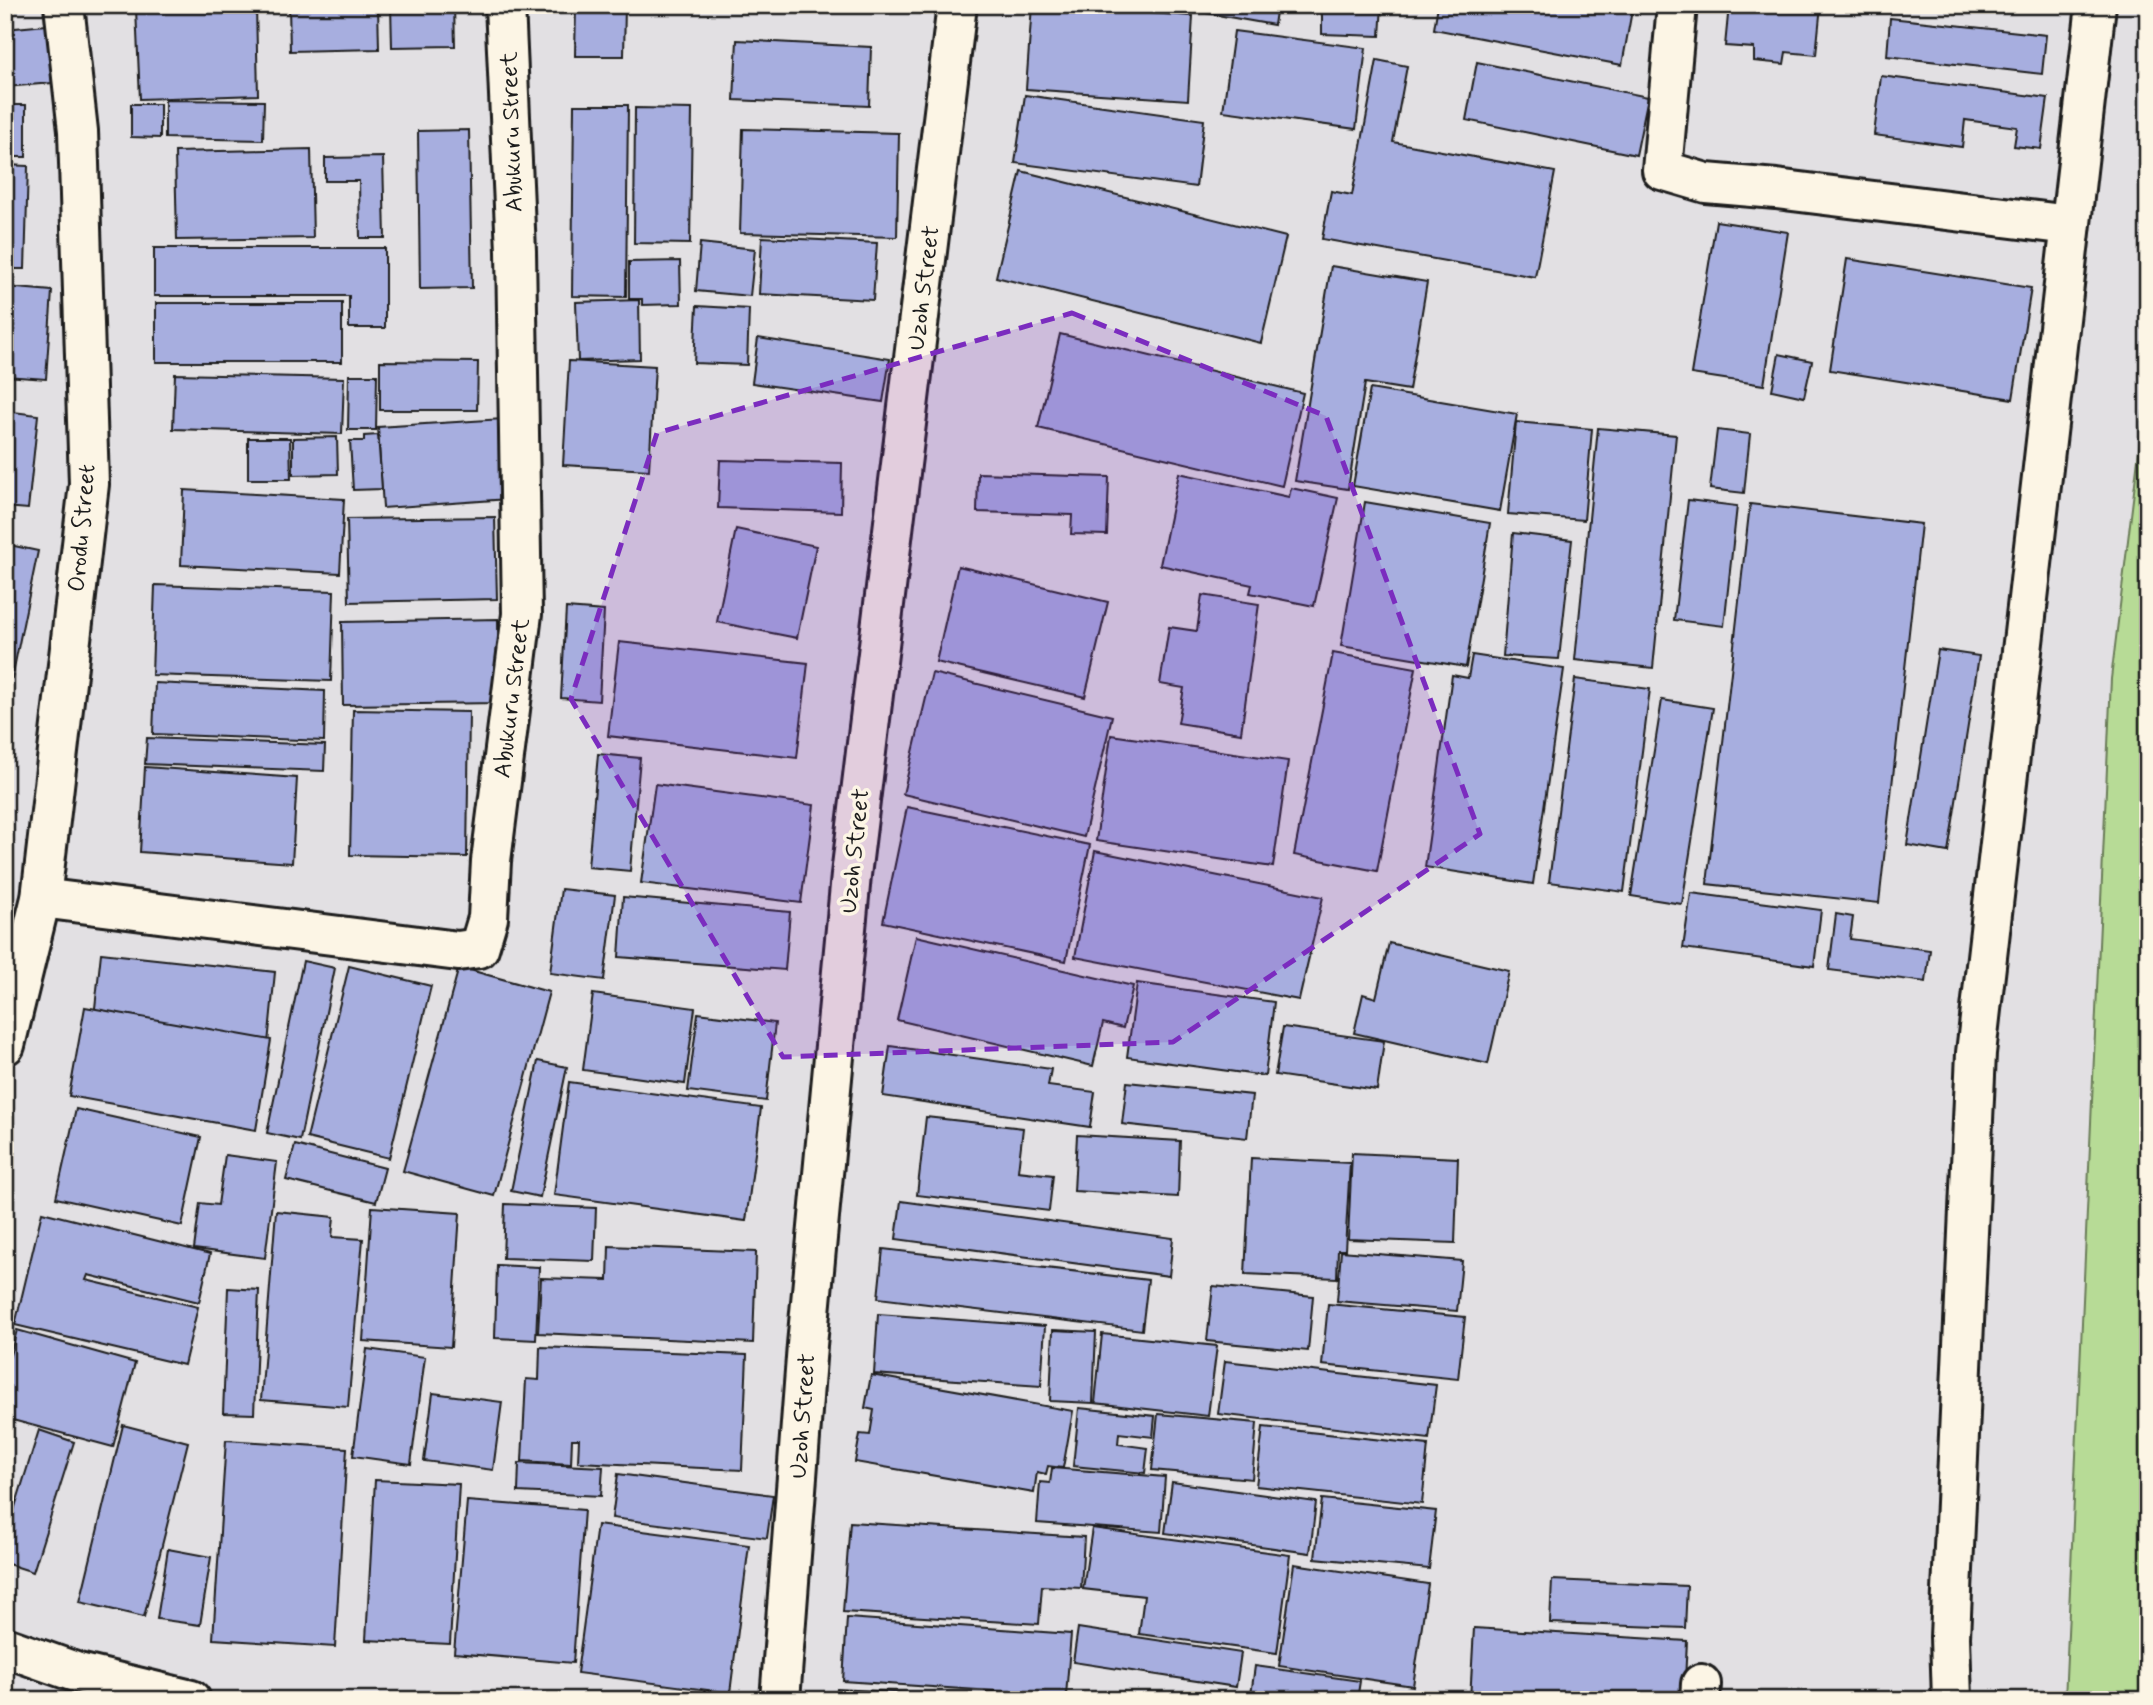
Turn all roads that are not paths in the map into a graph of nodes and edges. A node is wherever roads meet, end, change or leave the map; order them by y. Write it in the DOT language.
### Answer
graph roads {
  1 [pos="64,5"];
  2 [pos="505,5"];
  3 [pos="957,5"];
  4 [pos="1677,5"];
  5 [pos="2096,5"];
  6 [pos="2070,225"];
  7 [pos="41,898"];
  8 [pos="5,1045"];
  9 [pos="5,1647"];
  10 [pos="191,1700"];
  11 [pos="780,1700"];
  12 [pos="1951,1700"];
  1 -- 7 [label="street, Orodu Street"];
  2 -- 7 [label="street, Abukuru Street"];
  3 -- 11 [label="street, Uzoh Street"];
  4 -- 6 [label="street"];
  5 -- 6 [label="street"];
  6 -- 12 [label="street"];
  7 -- 8 [label="street, Orodu Street"];
  9 -- 10 [label="street"];
}
